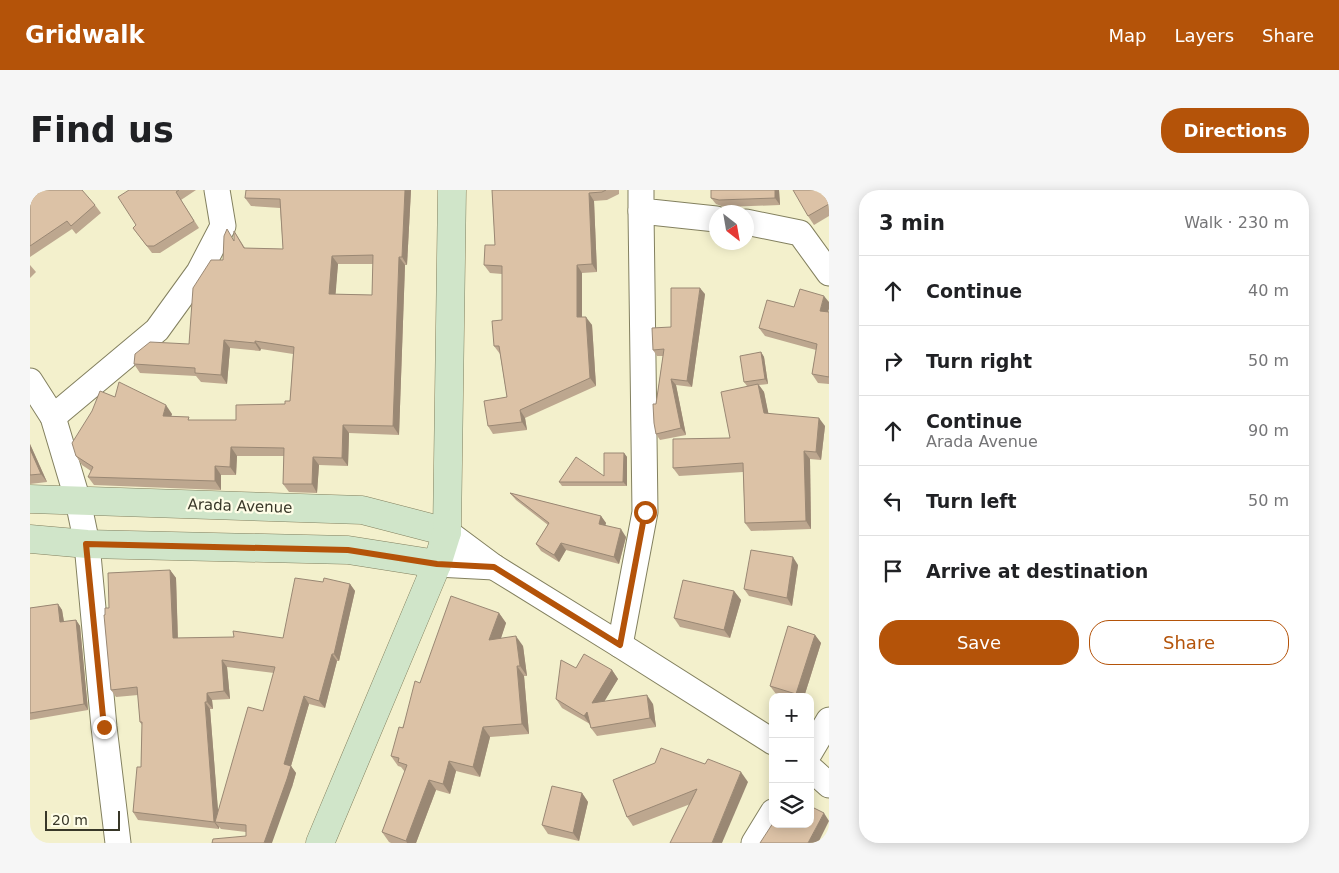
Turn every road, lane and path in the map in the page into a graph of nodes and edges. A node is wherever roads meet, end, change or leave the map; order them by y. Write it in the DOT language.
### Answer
graph roads {
  1 [pos="217,190"];
  2 [pos="452,190"];
  3 [pos="641,201"];
  4 [pos="709,217"];
  5 [pos="754,224"];
  6 [pos="829,273"];
  7 [pos="30,381"];
  8 [pos="53,417"];
  9 [pos="30,499"];
  10 [pos="78,501"];
  11 [pos="447,532"];
  12 [pos="30,539"];
  13 [pos="86,544"];
  14 [pos="437,564"];
  15 [pos="494,567"];
  16 [pos="620,645"];
  17 [pos="829,720"];
  18 [pos="769,739"];
  19 [pos="814,745"];
  20 [pos="814,772"];
  21 [pos="829,785"];
  22 [pos="769,819"];
  23 [pos="118,843"];
  24 [pos="320,843"];
  25 [pos="754,843"];
  1 -- 8 [label="street"];
  2 -- 11 [label="main road"];
  3 -- 4 [label="street"];
  3 -- 16 [label="street"];
  5 -- 6 [label="street"];
  7 -- 8 [label="street"];
  8 -- 10 [label="street"];
  9 -- 10 [label="main road, Arada Avenue"];
  10 -- 11 [label="main road, Arada Avenue"];
  10 -- 13 [label="street"];
  11 -- 14 [label="main road"];
  11 -- 15 [label="street"];
  12 -- 13 [label="main road"];
  13 -- 14 [label="main road"];
  13 -- 23 [label="street"];
  14 -- 15 [label="street"];
  14 -- 24 [label="main road"];
  15 -- 16 [label="street"];
  16 -- 18 [label="street"];
  17 -- 19 [label="street"];
  20 -- 21 [label="street"];
  22 -- 25 [label="street"];
}
